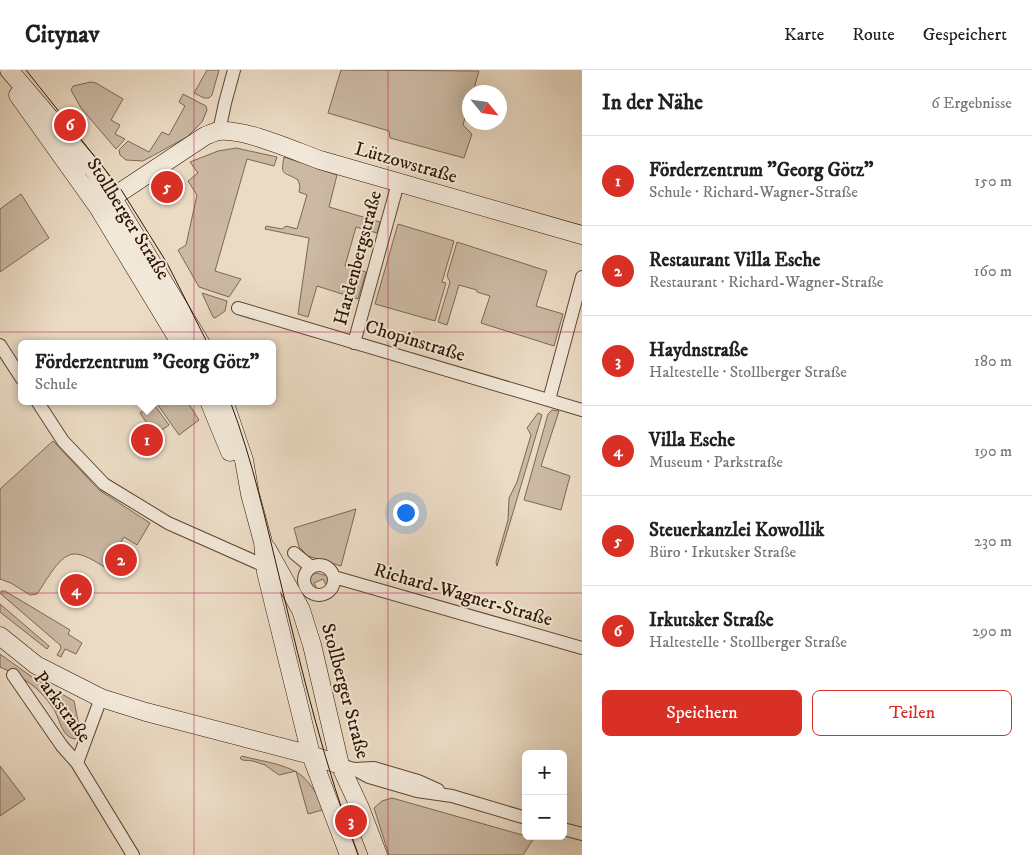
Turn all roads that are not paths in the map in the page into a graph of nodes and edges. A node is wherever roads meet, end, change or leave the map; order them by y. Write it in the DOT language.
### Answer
graph roads {
  1 [pos="0,70"];
  2 [pos="9,70"];
  3 [pos="234,70"];
  4 [pos="220,131"];
  5 [pos="398,183"];
  6 [pos="105,202"];
  7 [pos="582,236"];
  8 [pos="582,277"];
  9 [pos="238,308"];
  10 [pos="179,340"];
  11 [pos="199,340"];
  12 [pos="354,343"];
  13 [pos="0,345"];
  14 [pos="18,373"];
  15 [pos="548,400"];
  16 [pos="40,405"];
  17 [pos="211,405"];
  18 [pos="225,405"];
  19 [pos="582,410"];
  20 [pos="250,494"];
  21 [pos="263,542"];
  22 [pos="294,553"];
  23 [pos="265,566"];
  24 [pos="311,567"];
  25 [pos="334,577"];
  26 [pos="0,636"];
  27 [pos="582,648"];
  28 [pos="13,675"];
  29 [pos="101,698"];
  30 [pos="312,756"];
  31 [pos="77,763"];
  32 [pos="347,767"];
  33 [pos="522,817"];
  34 [pos="567,830"];
  35 [pos="582,834"];
  36 [pos="133,855"];
  37 [pos="349,855"];
  38 [pos="378,855"];
  1 -- 6 [label="main road, Stollberger Straße"];
  2 -- 6 [label="main road, Stollberger Straße"];
  3 -- 4 [label="street"];
  4 -- 5 [label="main road, Lützowstraße"];
  4 -- 6 [label="main road"];
  5 -- 7 [label="main road, Lützowstraße"];
  5 -- 12 [label="street, Hardenbergstraße"];
  6 -- 10 [label="main road, Stollberger Straße"];
  6 -- 11 [label="main road, Stollberger Straße"];
  8 -- 15 [label="street"];
  9 -- 12 [label="street, Chopinstraße"];
  12 -- 15 [label="street, Chopinstraße"];
  13 -- 14 [label="street"];
  15 -- 19 [label="street, Chopinstraße"];
  16 -- 23 [label="street"];
  17 -- 20 [label="main road, Stollberger Straße"];
  18 -- 20 [label="main road, Stollberger Straße"];
  20 -- 21 [label="main road, Stollberger Straße"];
  21 -- 23 [label="main road, Stollberger Straße"];
  21 -- 32 [label="main road, Stollberger Straße"];
  22 -- 24 [label="street, Richard-Wagner-Straße"];
  23 -- 30 [label="main road, Stollberger Straße"];
  24 -- 25 [label="street, Richard-Wagner-Straße"];
  24 -- 25 [label="street"];
  25 -- 27 [label="street, Richard-Wagner-Straße"];
  26 -- 29 [label="main road, Parkstraße"];
  28 -- 31 [label="street, Parkstraße"];
  29 -- 30 [label="main road"];
  29 -- 31 [label="street, Parkstraße"];
  30 -- 32 [label="main road"];
  30 -- 37 [label="main road, Stollberger Straße"];
  31 -- 36 [label="street, Parkstraße"];
  32 -- 33 [label="street"];
  32 -- 38 [label="main road, Stollberger Straße"];
  34 -- 35 [label="street"];
}
